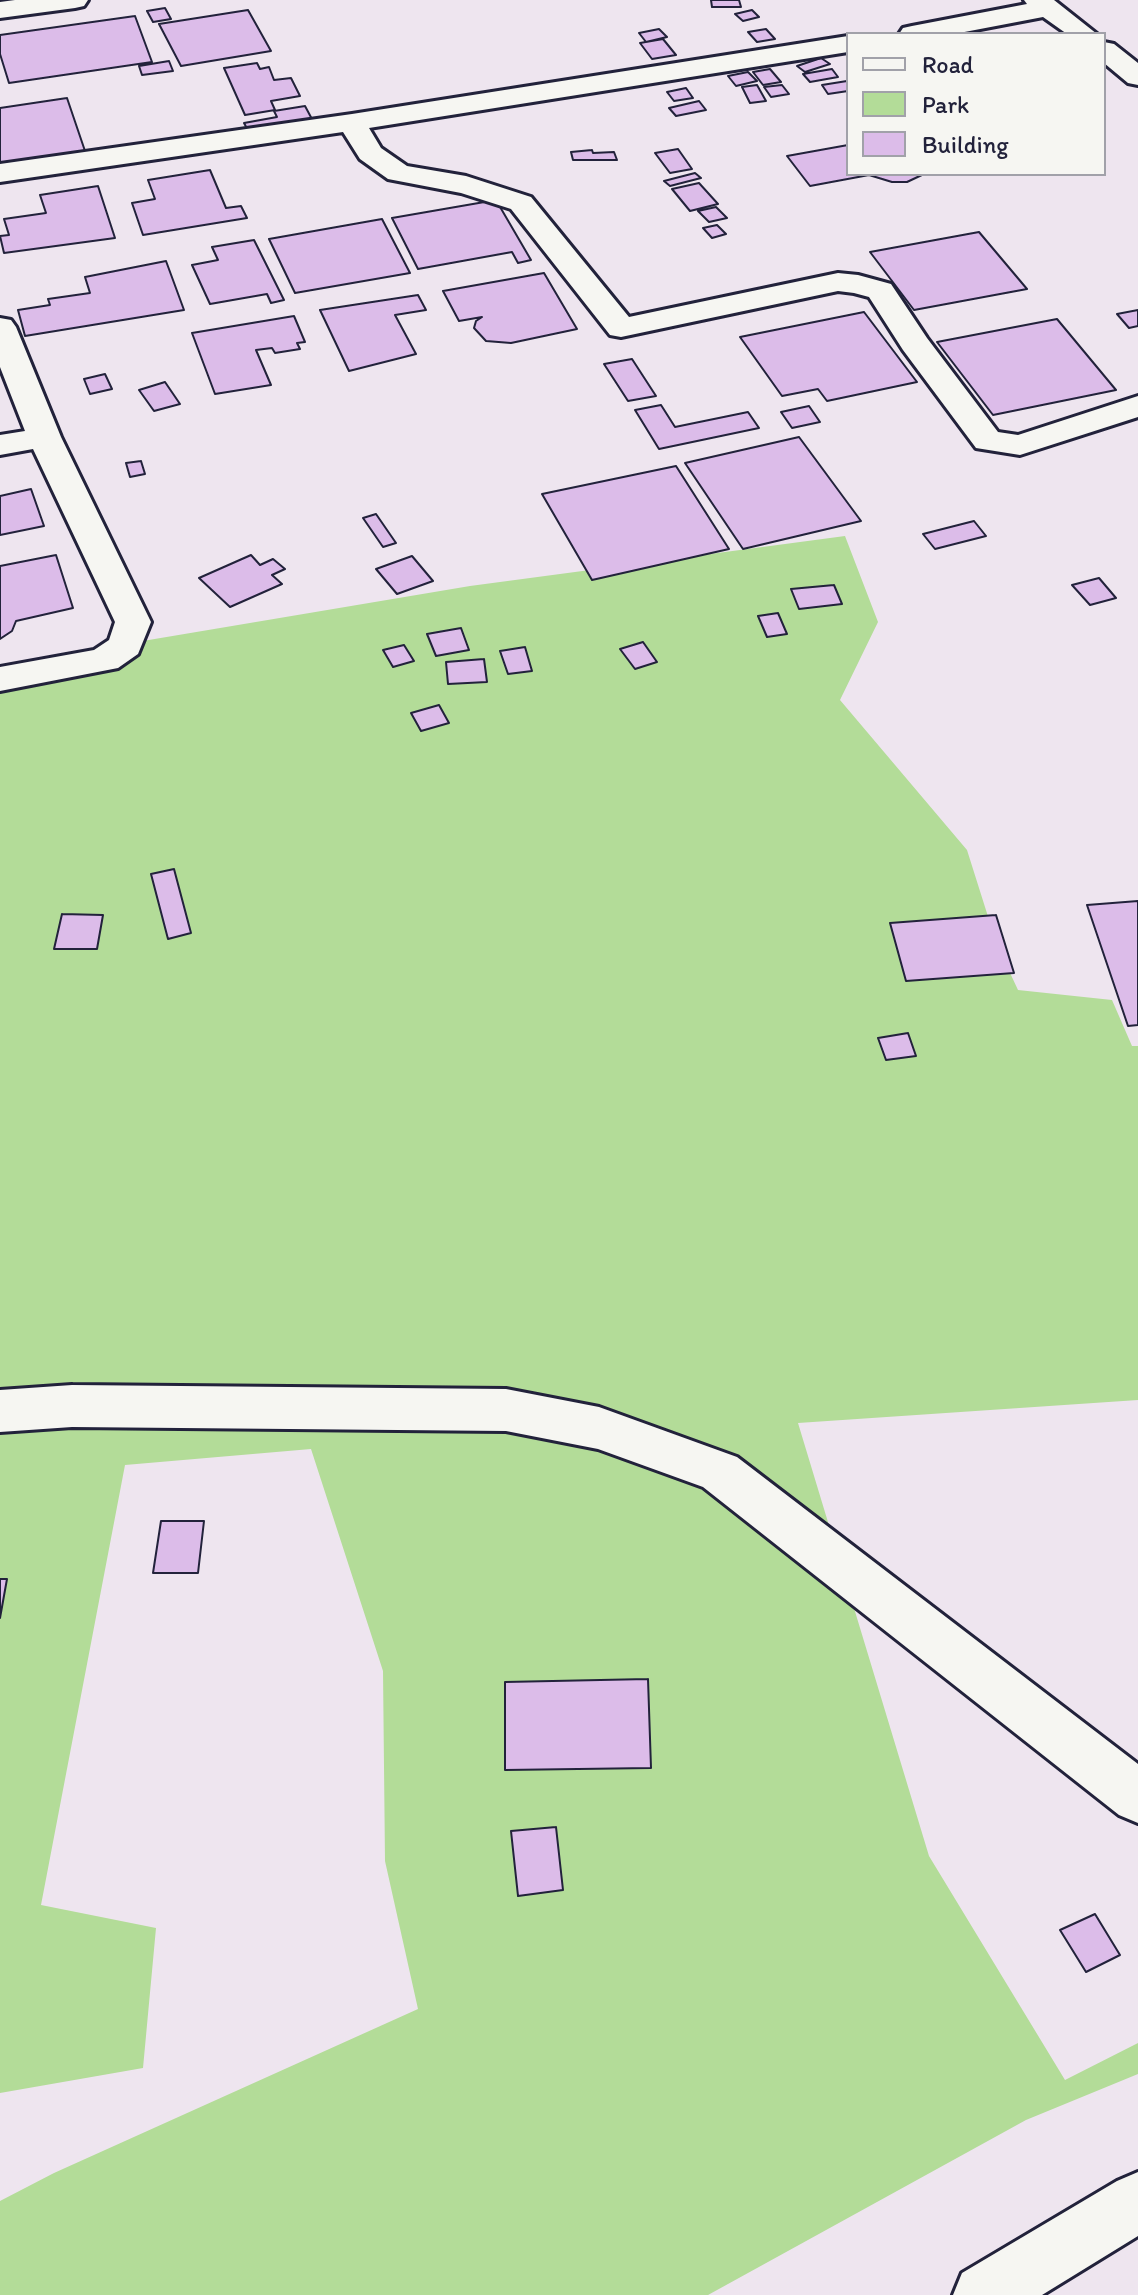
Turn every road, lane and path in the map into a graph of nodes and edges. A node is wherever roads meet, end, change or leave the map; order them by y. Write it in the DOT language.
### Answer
graph roads {
  1 [pos="75,0"];
  2 [pos="1043,4"];
  3 [pos="0,10"];
  4 [pos="921,32"];
  5 [pos="1081,32"];
  6 [pos="846,44"];
  7 [pos="1106,52"];
  8 [pos="1138,77"];
  9 [pos="352,122"];
  10 [pos="0,173"];
  11 [pos="0,327"];
  12 [pos="1138,406"];
  13 [pos="44,437"];
  14 [pos="0,445"];
  15 [pos="0,679"];
  16 [pos="0,1411"];
  17 [pos="1138,1797"];
  18 [pos="1138,2202"];
  19 [pos="984,2295"];
  1 -- 3 [label="street"];
  2 -- 4 [label="street"];
  2 -- 5 [label="street"];
  6 -- 9 [label="street"];
  7 -- 8 [label="street"];
  9 -- 10 [label="street"];
  9 -- 12 [label="street"];
  11 -- 13 [label="street"];
  13 -- 14 [label="street"];
  13 -- 15 [label="street"];
  16 -- 17 [label="street"];
  18 -- 19 [label="street"];
}
